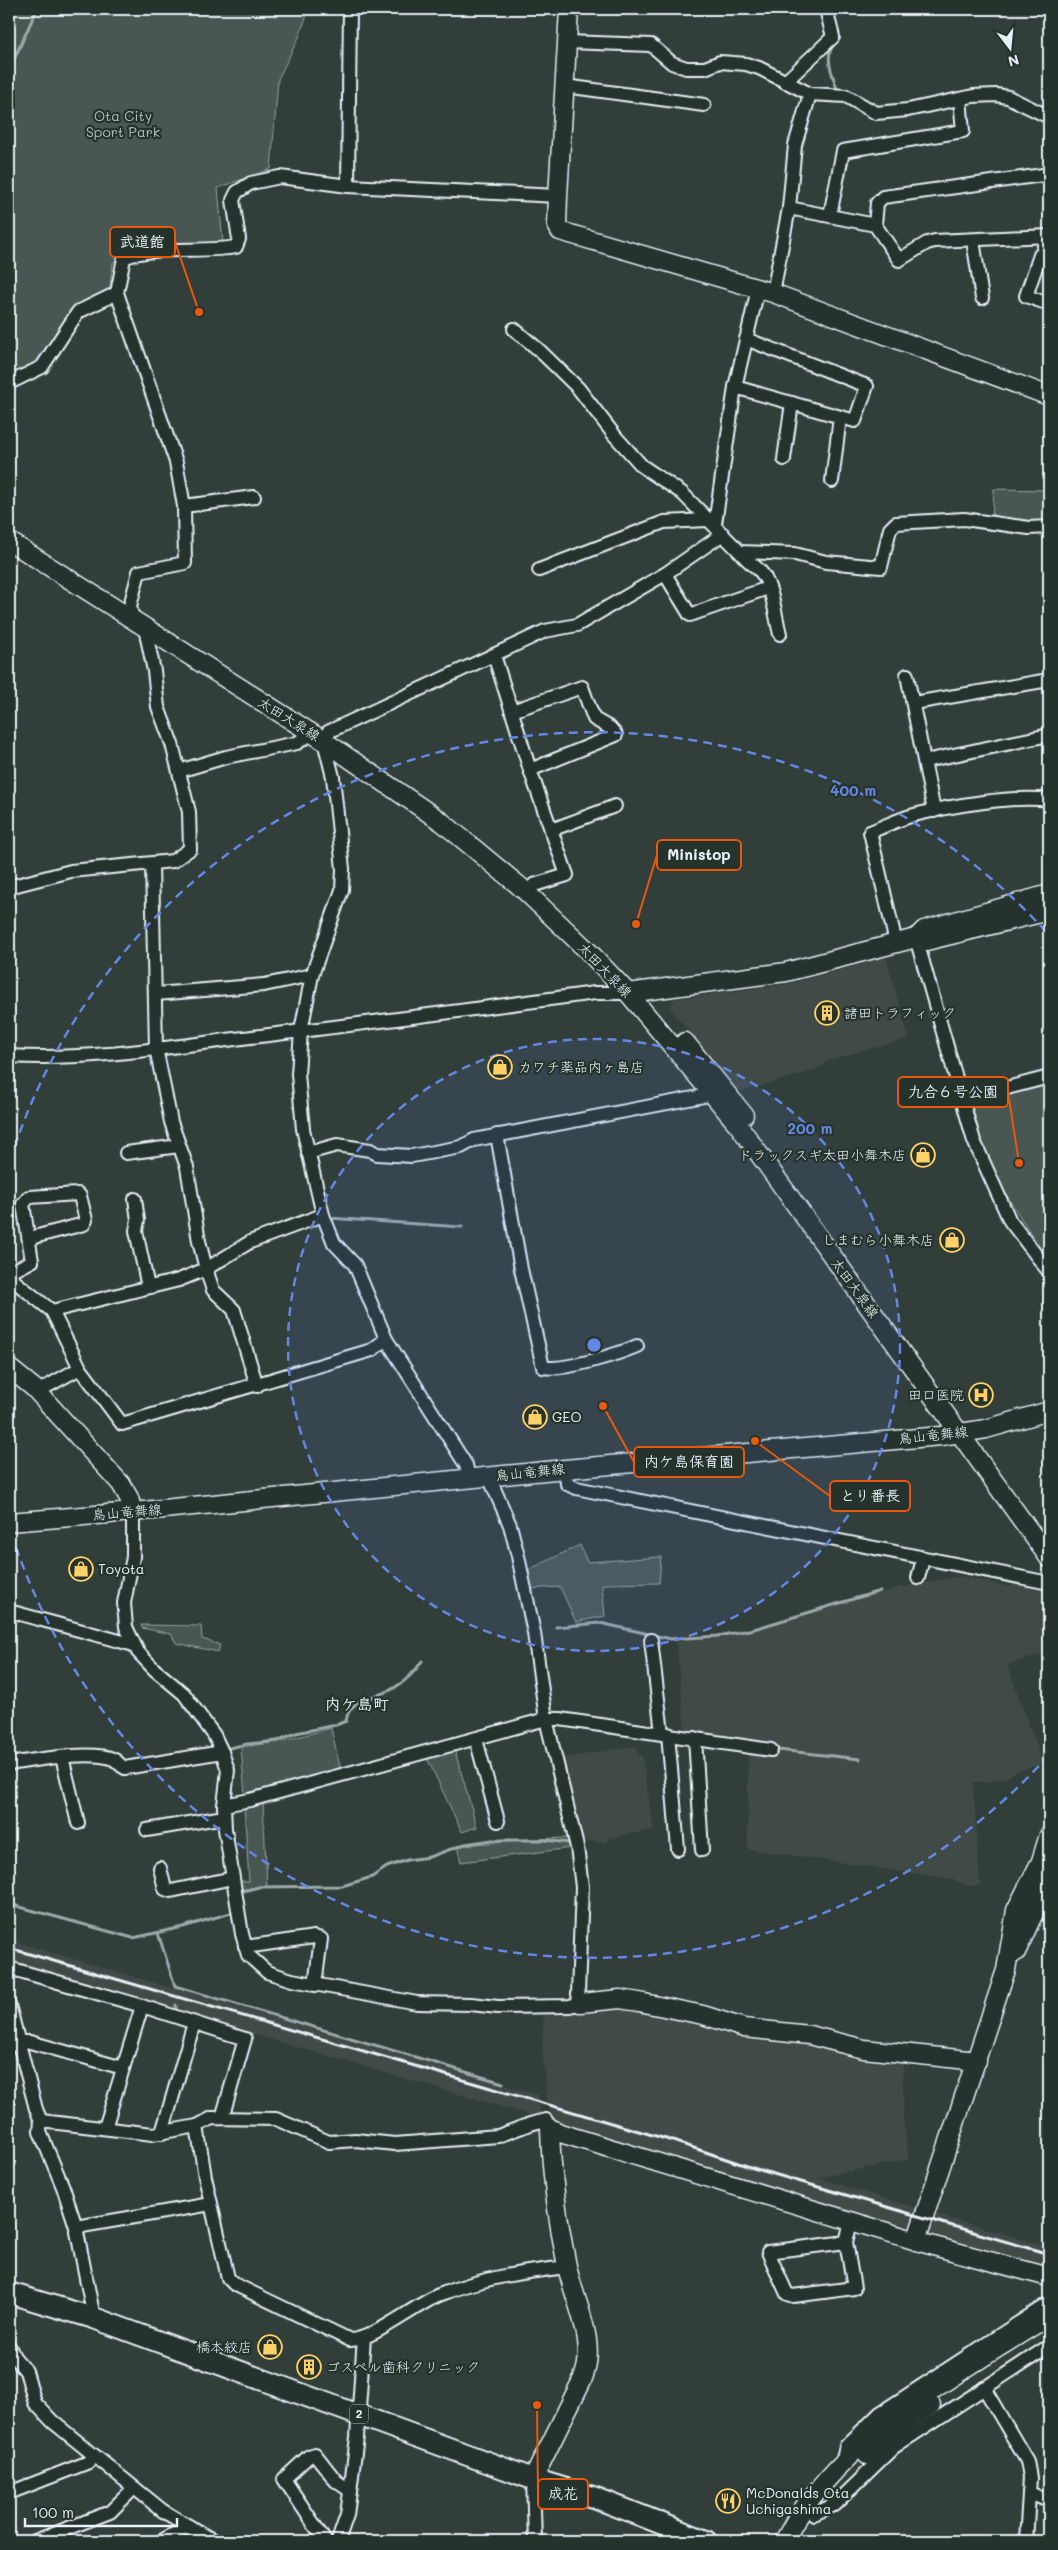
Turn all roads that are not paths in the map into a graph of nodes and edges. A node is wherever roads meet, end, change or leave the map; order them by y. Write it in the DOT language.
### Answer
graph roads {
  1 [pos="350,9"];
  2 [pos="569,9"];
  3 [pos="826,9"];
  4 [pos="567,42"];
  5 [pos="786,82"];
  6 [pos="565,86"];
  7 [pos="810,94"];
  8 [pos="960,99"];
  9 [pos="704,105"];
  10 [pos="1049,117"];
  11 [pos="1049,177"];
  12 [pos="348,186"];
  13 [pos="558,196"];
  14 [pos="789,208"];
  15 [pos="830,215"];
  16 [pos="875,225"];
  17 [pos="1046,236"];
  18 [pos="973,240"];
  19 [pos="1046,254"];
  20 [pos="765,291"];
  21 [pos="117,293"];
  22 [pos="982,298"];
  23 [pos="1049,304"];
  24 [pos="514,329"];
  25 [pos="746,339"];
  26 [pos="9,383"];
  27 [pos="735,387"];
  28 [pos="1049,396"];
  29 [pos="792,404"];
  30 [pos="840,417"];
  31 [pos="784,459"];
  32 [pos="832,482"];
  33 [pos="254,497"];
  34 [pos="184,506"];
  35 [pos="711,522"];
  36 [pos="1049,527"];
  37 [pos="9,530"];
  38 [pos="723,534"];
  39 [pos="9,541"];
  40 [pos="740,552"];
  41 [pos="539,570"];
  42 [pos="665,574"];
  43 [pos="768,588"];
  44 [pos="136,618"];
  45 [pos="780,634"];
  46 [pos="494,656"];
  47 [pos="907,675"];
  48 [pos="1049,680"];
  49 [pos="914,703"];
  50 [pos="512,711"];
  51 [pos="1049,735"];
  52 [pos="321,736"];
  53 [pos="925,761"];
  54 [pos="530,770"];
  55 [pos="179,772"];
  56 [pos="1049,800"];
  57 [pos="615,806"];
  58 [pos="934,811"];
  59 [pos="551,830"];
  60 [pos="152,864"];
  61 [pos="534,885"];
  62 [pos="9,887"];
  63 [pos="1049,894"];
  64 [pos="1049,911"];
  65 [pos="916,938"];
  66 [pos="896,943"];
  67 [pos="312,975"];
  68 [pos="635,992"];
  69 [pos="156,994"];
  70 [pos="301,1031"];
  71 [pos="156,1048"];
  72 [pos="9,1056"];
  73 [pos="1049,1077"];
  74 [pos="716,1088"];
  75 [pos="962,1100"];
  76 [pos="497,1136"];
  77 [pos="179,1146"];
  78 [pos="126,1153"];
  79 [pos="308,1153"];
  80 [pos="135,1199"];
  81 [pos="323,1214"];
  82 [pos="30,1238"];
  83 [pos="206,1269"];
  84 [pos="1049,1272"];
  85 [pos="9,1273"];
  86 [pos="9,1277"];
  87 [pos="148,1287"];
  88 [pos="52,1311"];
  89 [pos="386,1338"];
  90 [pos="637,1346"];
  91 [pos="9,1368"];
  92 [pos="80,1368"];
  93 [pos="257,1386"];
  94 [pos="37,1392"];
  95 [pos="1049,1411"];
  96 [pos="966,1432"];
  97 [pos="565,1469"];
  98 [pos="489,1477"];
  99 [pos="469,1478"];
  100 [pos="133,1512"];
  101 [pos="9,1522"];
  102 [pos="1049,1538"];
  103 [pos="1049,1558"];
  104 [pos="923,1559"];
  105 [pos="918,1578"];
  106 [pos="1049,1583"];
  107 [pos="9,1611"];
  108 [pos="651,1640"];
  109 [pos="134,1645"];
  110 [pos="546,1719"];
  111 [pos="665,1734"];
  112 [pos="695,1738"];
  113 [pos="476,1739"];
  114 [pos="771,1750"];
  115 [pos="222,1752"];
  116 [pos="62,1757"];
  117 [pos="9,1764"];
  118 [pos="224,1811"];
  119 [pos="498,1821"];
  120 [pos="78,1823"];
  121 [pos="148,1830"];
  122 [pos="1049,1835"];
  123 [pos="678,1849"];
  124 [pos="702,1850"];
  125 [pos="160,1868"];
  126 [pos="233,1878"];
  127 [pos="245,1946"];
  128 [pos="9,1968"];
  129 [pos="315,1985"];
  130 [pos="580,2003"];
  131 [pos="9,2005"];
  132 [pos="142,2006"];
  133 [pos="194,2023"];
  134 [pos="14,2044"];
  135 [pos="977,2060"];
  136 [pos="123,2068"];
  137 [pos="222,2118"];
  138 [pos="546,2120"];
  139 [pos="42,2122"];
  140 [pos="197,2126"];
  141 [pos="105,2128"];
  142 [pos="162,2133"];
  143 [pos="211,2204"];
  144 [pos="851,2222"];
  145 [pos="76,2227"];
  146 [pos="916,2241"];
  147 [pos="846,2242"];
  148 [pos="567,2267"];
  149 [pos="1049,2277"];
  150 [pos="9,2293"];
  151 [pos="1049,2303"];
  152 [pos="1049,2316"];
  153 [pos="94,2318"];
  154 [pos="1049,2330"];
  155 [pos="364,2337"];
  156 [pos="9,2346"];
  157 [pos="1049,2346"];
  158 [pos="994,2358"];
  159 [pos="984,2388"];
  160 [pos="359,2414"];
  161 [pos="94,2456"];
  162 [pos="842,2462"];
  163 [pos="533,2479"];
  164 [pos="134,2488"];
  165 [pos="349,2490"];
  166 [pos="1029,2492"];
  167 [pos="9,2493"];
  168 [pos="1049,2501"];
  169 [pos="814,2514"];
  170 [pos="189,2526"];
  171 [pos="35,2541"];
  172 [pos="161,2541"];
  173 [pos="214,2541"];
  174 [pos="325,2541"];
  175 [pos="338,2541"];
  176 [pos="535,2541"];
  177 [pos="706,2541"];
  178 [pos="784,2541"];
  179 [pos="798,2541"];
  180 [pos="1026,2541"];
  1 -- 12 [label="street"];
  2 -- 4 [label="street"];
  3 -- 5 [label="street"];
  4 -- 5 [label="street"];
  4 -- 6 [label="street"];
  5 -- 7 [label="street"];
  6 -- 9 [label="street"];
  6 -- 13 [label="street"];
  7 -- 8 [label="street"];
  7 -- 14 [label="street"];
  8 -- 10 [label="street"];
  8 -- 15 [label="street"];
  11 -- 16 [label="street"];
  12 -- 13 [label="street"];
  12 -- 21 [label="street"];
  13 -- 20 [label="street"];
  14 -- 15 [label="street"];
  14 -- 20 [label="street"];
  15 -- 16 [label="street"];
  16 -- 18 [label="street"];
  17 -- 18 [label="street"];
  17 -- 19 [label="street"];
  18 -- 22 [label="street"];
  19 -- 23 [label="street"];
  20 -- 25 [label="street"];
  20 -- 28 [label="street"];
  21 -- 26 [label="street"];
  21 -- 34 [label="street"];
  24 -- 35 [label="street"];
  25 -- 27 [label="street"];
  25 -- 30 [label="street"];
  27 -- 29 [label="street"];
  27 -- 35 [label="street"];
  29 -- 30 [label="street"];
  29 -- 31 [label="street"];
  30 -- 32 [label="street"];
  33 -- 34 [label="street"];
  34 -- 44 [label="street"];
  35 -- 38 [label="street"];
  35 -- 41 [label="street"];
  36 -- 40 [label="street"];
  37 -- 44 [label="street, 太田大泉線"];
  38 -- 40 [label="street"];
  38 -- 42 [label="street"];
  39 -- 44 [label="street, 太田大泉線"];
  40 -- 43 [label="street"];
  42 -- 43 [label="street"];
  42 -- 46 [label="street"];
  43 -- 45 [label="street"];
  44 -- 52 [label="street, 太田大泉線"];
  44 -- 52 [label="street, 太田大泉線"];
  44 -- 55 [label="street"];
  46 -- 50 [label="street"];
  46 -- 52 [label="street"];
  47 -- 49 [label="street"];
  48 -- 49 [label="street"];
  49 -- 53 [label="street"];
  50 -- 54 [label="street"];
  50 -- 54 [label="street"];
  51 -- 53 [label="street"];
  52 -- 55 [label="street"];
  52 -- 61 [label="street, 太田大泉線"];
  52 -- 67 [label="street"];
  52 -- 68 [label="street, 太田大泉線"];
  53 -- 58 [label="street"];
  54 -- 59 [label="street"];
  55 -- 60 [label="street"];
  56 -- 58 [label="street"];
  57 -- 59 [label="street"];
  58 -- 66 [label="street"];
  59 -- 61 [label="street"];
  60 -- 62 [label="street"];
  60 -- 69 [label="street"];
  61 -- 68 [label="street, 太田大泉線"];
  63 -- 65 [label="street"];
  64 -- 65 [label="street"];
  65 -- 66 [label="street"];
  65 -- 75 [label="street"];
  66 -- 68 [label="street"];
  67 -- 69 [label="street"];
  67 -- 70 [label="street"];
  68 -- 70 [label="street"];
  68 -- 74 [label="street, 太田大泉線"];
  69 -- 71 [label="street"];
  70 -- 71 [label="street"];
  70 -- 79 [label="street"];
  71 -- 72 [label="street"];
  71 -- 77 [label="street"];
  73 -- 75 [label="street"];
  74 -- 76 [label="street"];
  74 -- 96 [label="street, 太田大泉線"];
  75 -- 84 [label="street"];
  76 -- 79 [label="street"];
  76 -- 90 [label="street"];
  77 -- 78 [label="street"];
  77 -- 83 [label="street"];
  79 -- 81 [label="street"];
  80 -- 87 [label="street"];
  81 -- 83 [label="street"];
  81 -- 89 [label="street"];
  82 -- 82 [label="street"];
  82 -- 85 [label="street"];
  83 -- 87 [label="street"];
  83 -- 93 [label="street"];
  86 -- 88 [label="street"];
  87 -- 88 [label="street"];
  88 -- 92 [label="street"];
  89 -- 93 [label="street"];
  89 -- 99 [label="street"];
  91 -- 94 [label="street"];
  92 -- 93 [label="street"];
  92 -- 94 [label="street"];
  94 -- 100 [label="street"];
  95 -- 96 [label="street, 鳥山竜舞線"];
  96 -- 97 [label="street, 鳥山竜舞線"];
  96 -- 102 [label="street, 太田大泉線"];
  96 -- 103 [label="street, 太田大泉線"];
  97 -- 98 [label="street, 鳥山竜舞線"];
  97 -- 104 [label="street"];
  98 -- 99 [label="street, 鳥山竜舞線"];
  98 -- 110 [label="street"];
  99 -- 100 [label="street, 鳥山竜舞線"];
  100 -- 101 [label="street, 鳥山竜舞線"];
  100 -- 109 [label="street"];
  104 -- 105 [label="street"];
  104 -- 106 [label="street"];
  107 -- 109 [label="street"];
  108 -- 111 [label="street"];
  109 -- 115 [label="street"];
  110 -- 111 [label="street"];
  110 -- 113 [label="street"];
  110 -- 130 [label="street"];
  111 -- 112 [label="street"];
  111 -- 123 [label="street"];
  112 -- 114 [label="street"];
  112 -- 124 [label="street"];
  113 -- 118 [label="street"];
  113 -- 119 [label="street"];
  115 -- 116 [label="street"];
  115 -- 118 [label="street"];
  116 -- 117 [label="street"];
  116 -- 120 [label="street"];
  118 -- 121 [label="street"];
  118 -- 126 [label="street"];
  122 -- 135 [label="street"];
  125 -- 126 [label="street"];
  126 -- 127 [label="street"];
  127 -- 129 [label="street"];
  127 -- 129 [label="street"];
  128 -- 132 [label="street"];
  129 -- 130 [label="street"];
  130 -- 135 [label="street"];
  131 -- 134 [label="street"];
  132 -- 133 [label="street"];
  132 -- 136 [label="street"];
  133 -- 137 [label="street"];
  133 -- 142 [label="street"];
  134 -- 136 [label="street"];
  134 -- 139 [label="street"];
  135 -- 146 [label="street"];
  136 -- 141 [label="street"];
  137 -- 138 [label="street"];
  137 -- 140 [label="street"];
  139 -- 141 [label="street"];
  139 -- 145 [label="street"];
  140 -- 142 [label="street"];
  140 -- 143 [label="street"];
  141 -- 142 [label="street"];
  143 -- 145 [label="street"];
  143 -- 155 [label="street"];
  144 -- 146 [label="street"];
  144 -- 147 [label="street"];
  144 -- 148 [label="street"];
  145 -- 153 [label="street"];
  146 -- 149 [label="street"];
  147 -- 147 [label="street"];
  148 -- 155 [label="street"];
  148 -- 163 [label="street"];
  150 -- 153 [label="main road, 2"];
  151 -- 162 [label="street"];
  152 -- 158 [label="street"];
  153 -- 160 [label="main road, 2"];
  154 -- 158 [label="street"];
  155 -- 160 [label="street"];
  156 -- 161 [label="street"];
  157 -- 159 [label="street"];
  158 -- 162 [label="street"];
  158 -- 169 [label="street"];
  159 -- 166 [label="street"];
  159 -- 169 [label="street"];
  160 -- 163 [label="main road, 2"];
  160 -- 165 [label="street"];
  161 -- 164 [label="street"];
  161 -- 167 [label="street"];
  162 -- 178 [label="street"];
  163 -- 176 [label="street"];
  163 -- 177 [label="main road, 2"];
  164 -- 170 [label="street"];
  164 -- 171 [label="street"];
  165 -- 174 [label="street"];
  165 -- 175 [label="street"];
  166 -- 168 [label="street"];
  166 -- 180 [label="street"];
  169 -- 179 [label="street"];
  170 -- 172 [label="street"];
  170 -- 173 [label="street"];
}
